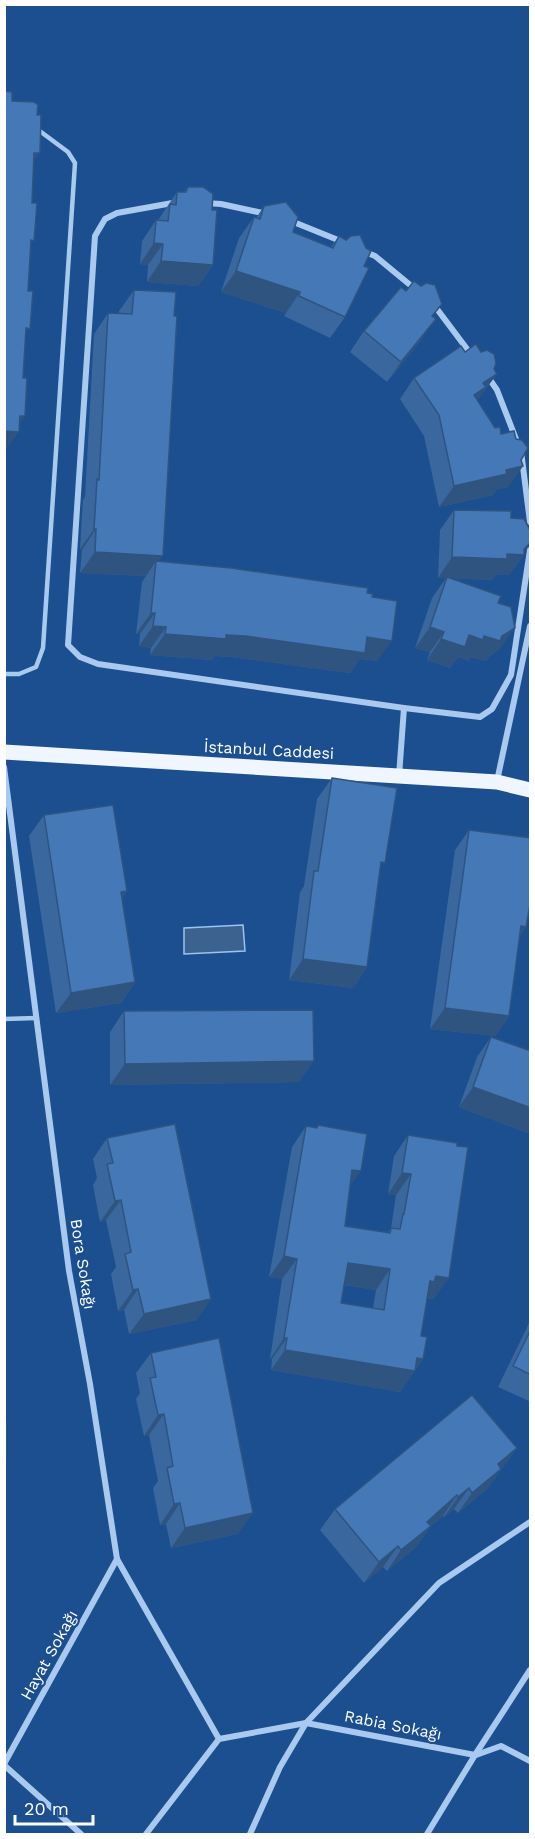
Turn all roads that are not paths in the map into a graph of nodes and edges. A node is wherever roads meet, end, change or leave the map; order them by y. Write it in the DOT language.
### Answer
graph roads {
  1 [pos="36,129"];
  2 [pos="182,202"];
  3 [pos="201,203"];
  4 [pos="275,216"];
  5 [pos="286,219"];
  6 [pos="346,244"];
  7 [pos="356,248"];
  8 [pos="421,294"];
  9 [pos="430,301"];
  10 [pos="477,363"];
  11 [pos="484,372"];
  12 [pos="531,522"];
  13 [pos="531,549"];
  14 [pos="531,626"];
  15 [pos="4,674"];
  16 [pos="404,708"];
  17 [pos="4,752"];
  18 [pos="4,767"];
  19 [pos="399,776"];
  20 [pos="497,782"];
  21 [pos="531,790"];
  22 [pos="36,1018"];
  23 [pos="4,1019"];
  24 [pos="531,1522"];
  25 [pos="117,1558"];
  26 [pos="531,1670"];
  27 [pos="306,1723"];
  28 [pos="219,1739"];
  29 [pos="475,1755"];
  30 [pos="531,1761"];
  31 [pos="4,1765"];
  32 [pos="81,1834"];
  33 [pos="146,1834"];
  34 [pos="250,1834"];
  35 [pos="428,1834"];
  1 -- 15 [label="lane"];
  2 -- 16 [label="street"];
  3 -- 4 [label="street"];
  5 -- 6 [label="street"];
  7 -- 8 [label="street"];
  9 -- 10 [label="street"];
  11 -- 12 [label="street"];
  13 -- 16 [label="street"];
  14 -- 20 [label="street"];
  16 -- 19 [label="street"];
  17 -- 19 [label="main road, İstanbul Caddesi"];
  18 -- 22 [label="street, Bora Sokağı"];
  19 -- 20 [label="main road, İstanbul Caddesi"];
  20 -- 21 [label="main road, İstanbul Caddesi"];
  22 -- 23 [label="lane"];
  22 -- 25 [label="street, Bora Sokağı"];
  24 -- 27 [label="street"];
  25 -- 28 [label="street, Bora Sokağı"];
  25 -- 31 [label="street, Hayat Sokağı"];
  26 -- 29 [label="street"];
  27 -- 28 [label="street"];
  27 -- 29 [label="street, Rabia Sokağı"];
  27 -- 34 [label="street"];
  28 -- 33 [label="street"];
  29 -- 30 [label="street"];
  29 -- 35 [label="street"];
  31 -- 32 [label="street"];
}
